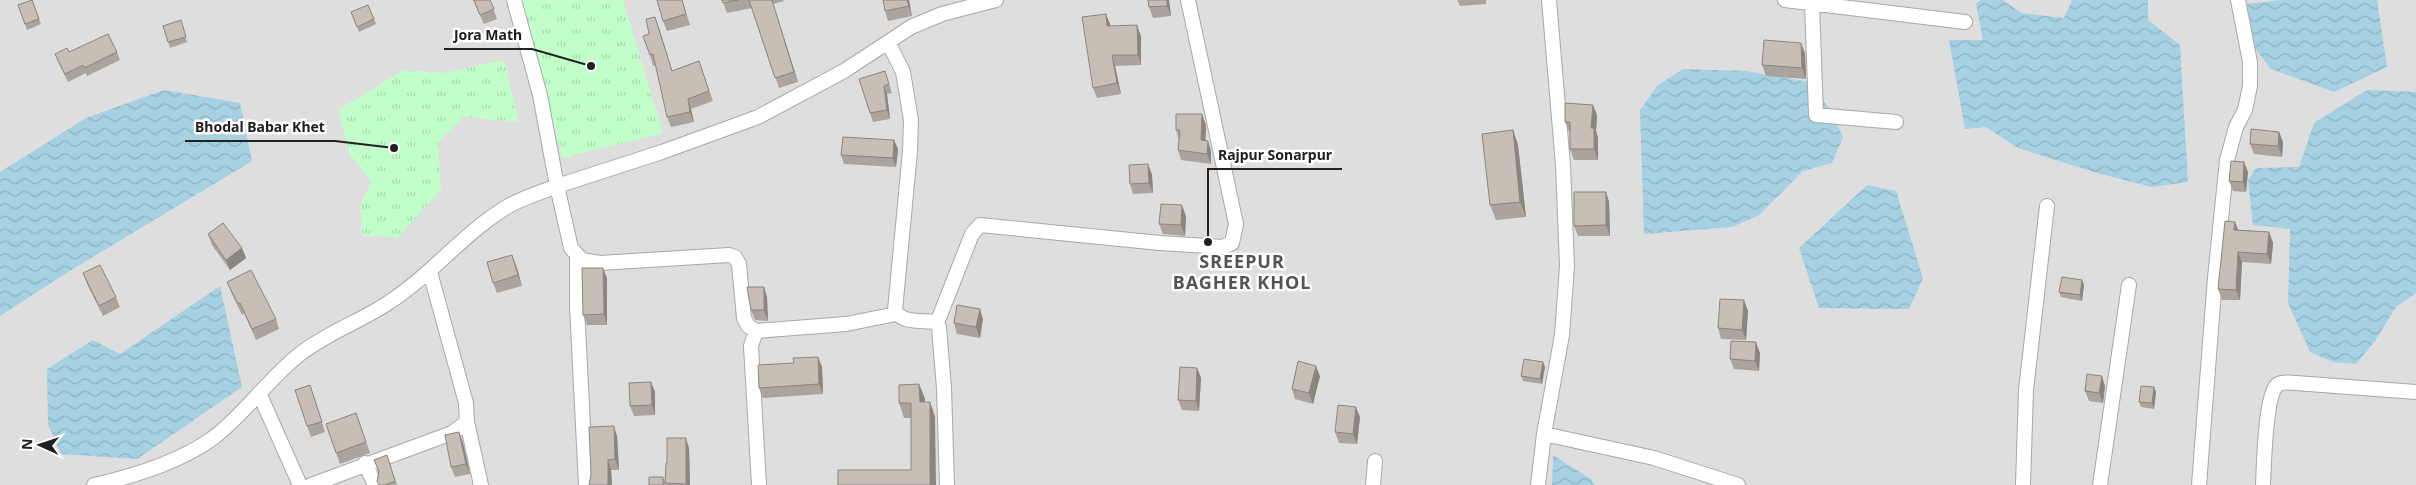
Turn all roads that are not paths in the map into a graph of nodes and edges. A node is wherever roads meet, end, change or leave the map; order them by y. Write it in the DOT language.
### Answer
graph roads {
  1 [pos="514,0"];
  2 [pos="996,0"];
  3 [pos="1188,0"];
  4 [pos="1549,0"];
  5 [pos="1785,0"];
  6 [pos="2238,0"];
  7 [pos="1812,3"];
  8 [pos="1965,22"];
  9 [pos="888,42"];
  10 [pos="1896,122"];
  11 [pos="557,186"];
  12 [pos="2047,206"];
  13 [pos="577,257"];
  14 [pos="430,272"];
  15 [pos="2129,285"];
  16 [pos="896,314"];
  17 [pos="937,323"];
  18 [pos="756,331"];
  19 [pos="2416,392"];
  20 [pos="258,393"];
  21 [pos="467,422"];
  22 [pos="1544,434"];
  23 [pos="1375,461"];
  24 [pos="365,463"];
  25 [pos="122,482"];
  26 [pos="94,485"];
  27 [pos="300,485"];
  28 [pos="311,485"];
  29 [pos="375,485"];
  30 [pos="481,485"];
  31 [pos="586,485"];
  32 [pos="759,485"];
  33 [pos="947,485"];
  34 [pos="1373,485"];
  35 [pos="1538,485"];
  36 [pos="1738,485"];
  37 [pos="2023,485"];
  38 [pos="2100,485"];
  39 [pos="2199,485"];
  40 [pos="2263,485"];
  1 -- 11 [label="street"];
  2 -- 9 [label="street"];
  3 -- 17 [label="street"];
  4 -- 22 [label="street"];
  5 -- 7 [label="street"];
  6 -- 39 [label="street"];
  7 -- 8 [label="street"];
  7 -- 10 [label="street"];
  9 -- 11 [label="street"];
  9 -- 16 [label="street"];
  11 -- 13 [label="street"];
  11 -- 14 [label="street"];
  12 -- 37 [label="street"];
  13 -- 18 [label="street"];
  13 -- 31 [label="street"];
  14 -- 20 [label="street"];
  14 -- 21 [label="street"];
  15 -- 38 [label="street"];
  16 -- 17 [label="street"];
  16 -- 18 [label="street"];
  17 -- 33 [label="street"];
  18 -- 32 [label="street"];
  19 -- 40 [label="street"];
  20 -- 25 [label="street"];
  20 -- 27 [label="street"];
  21 -- 24 [label="street"];
  21 -- 30 [label="street"];
  22 -- 35 [label="street"];
  22 -- 36 [label="street"];
  23 -- 34 [label="street"];
  24 -- 28 [label="street"];
  24 -- 29 [label="street"];
  25 -- 26 [label="street"];
}
